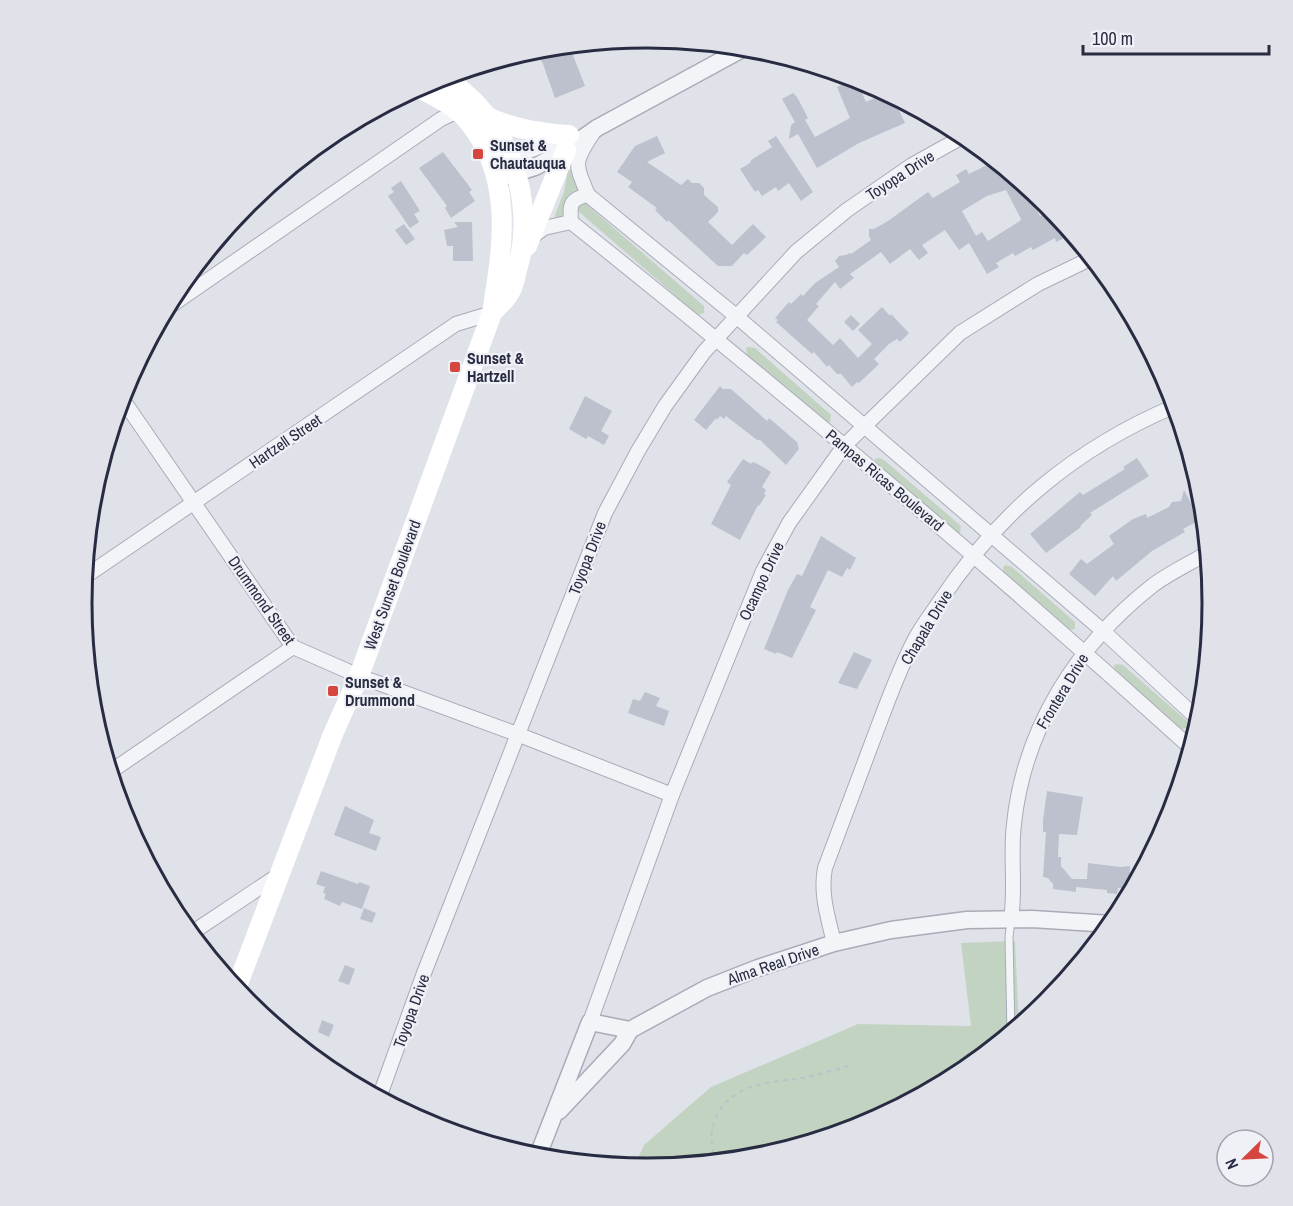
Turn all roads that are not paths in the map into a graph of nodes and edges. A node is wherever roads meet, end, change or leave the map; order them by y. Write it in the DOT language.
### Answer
graph roads {
  1 [pos="731,55"];
  2 [pos="453,83"];
  3 [pos="428,93"];
  4 [pos="458,111"];
  5 [pos="488,117"];
  6 [pos="597,128"];
  7 [pos="954,141"];
  8 [pos="568,142"];
  9 [pos="504,168"];
  10 [pos="588,195"];
  11 [pos="571,222"];
  12 [pos="532,238"];
  13 [pos="521,256"];
  14 [pos="1084,262"];
  15 [pos="184,297"];
  16 [pos="492,313"];
  17 [pos="736,316"];
  18 [pos="716,338"];
  19 [pos="128,407"];
  20 [pos="1166,410"];
  21 [pos="864,426"];
  22 [pos="844,446"];
  23 [pos="195,503"];
  24 [pos="992,536"];
  25 [pos="975,555"];
  26 [pos="1199,558"];
  27 [pos="93,571"];
  28 [pos="1103,631"];
  29 [pos="293,647"];
  30 [pos="1084,652"];
  31 [pos="359,676"];
  32 [pos="1191,712"];
  33 [pos="518,734"];
  34 [pos="1184,742"];
  35 [pos="117,767"];
  36 [pos="672,795"];
  37 [pos="280,874"];
  38 [pos="1011,920"];
  39 [pos="1099,923"];
  40 [pos="198,929"];
  41 [pos="834,943"];
  42 [pos="240,980"];
  43 [pos="1011,1021"];
  44 [pos="590,1022"];
  45 [pos="630,1030"];
  46 [pos="382,1091"];
  47 [pos="552,1119"];
  48 [pos="541,1148"];
  1 -- 6 [label="street"];
  2 -- 5 [label="main road, West Sunset Boulevard"];
  3 -- 4 [label="main road, West Sunset Boulevard"];
  4 -- 9 [label="main road, West Sunset Boulevard"];
  4 -- 15 [label="street"];
  5 -- 8 [label="main road"];
  5 -- 9 [label="main road, West Sunset Boulevard"];
  6 -- 8 [label="street"];
  6 -- 10 [label="street"];
  7 -- 17 [label="street, Toyopa Drive"];
  8 -- 9 [label="street"];
  8 -- 12 [label="main road"];
  9 -- 13 [label="main road, West Sunset Boulevard"];
  9 -- 16 [label="main road, West Sunset Boulevard"];
  10 -- 11 [label="street"];
  10 -- 17 [label="street, Pampas Ricas Boulevard"];
  11 -- 12 [label="street"];
  11 -- 18 [label="street, Pampas Ricas Boulevard"];
  12 -- 13 [label="main road"];
  13 -- 16 [label="main road, West Sunset Boulevard"];
  14 -- 21 [label="street, Ocampo Drive"];
  16 -- 23 [label="street, Hartzell Street"];
  16 -- 31 [label="main road, West Sunset Boulevard"];
  17 -- 18 [label="street, Toyopa Drive"];
  17 -- 21 [label="street, Pampas Ricas Boulevard"];
  18 -- 22 [label="street, Pampas Ricas Boulevard"];
  18 -- 33 [label="street, Toyopa Drive"];
  19 -- 23 [label="street, Drummond Street"];
  20 -- 24 [label="street, Chapala Drive"];
  21 -- 22 [label="street, Ocampo Drive"];
  21 -- 24 [label="street, Pampas Ricas Boulevard"];
  22 -- 25 [label="street, Pampas Ricas Boulevard"];
  22 -- 36 [label="street, Ocampo Drive"];
  23 -- 27 [label="street, Hartzell Street"];
  23 -- 29 [label="street, Drummond Street"];
  24 -- 25 [label="street, Chapala Drive"];
  24 -- 28 [label="street, Pampas Ricas Boulevard"];
  25 -- 30 [label="street, Pampas Ricas Boulevard"];
  25 -- 41 [label="street, Chapala Drive"];
  26 -- 28 [label="street, Frontera Drive"];
  28 -- 30 [label="street, Frontera Drive"];
  28 -- 32 [label="street, Pampas Ricas Boulevard"];
  29 -- 31 [label="street, Drummond Street"];
  29 -- 35 [label="street"];
  30 -- 34 [label="street, Pampas Ricas Boulevard"];
  30 -- 38 [label="street, Frontera Drive"];
  31 -- 33 [label="street, Drummond Street"];
  31 -- 37 [label="main road, West Sunset Boulevard"];
  33 -- 36 [label="street, Drummond Street"];
  33 -- 46 [label="street, Toyopa Drive"];
  36 -- 44 [label="street, Ocampo Drive"];
  37 -- 40 [label="street"];
  37 -- 42 [label="main road, West Sunset Boulevard"];
  38 -- 39 [label="street, Alma Real Drive"];
  38 -- 41 [label="street, Alma Real Drive"];
  38 -- 43 [label="lane"];
  41 -- 45 [label="street, Alma Real Drive"];
  44 -- 45 [label="street"];
  44 -- 47 [label="street"];
  45 -- 47 [label="street"];
  47 -- 48 [label="street"];
}
